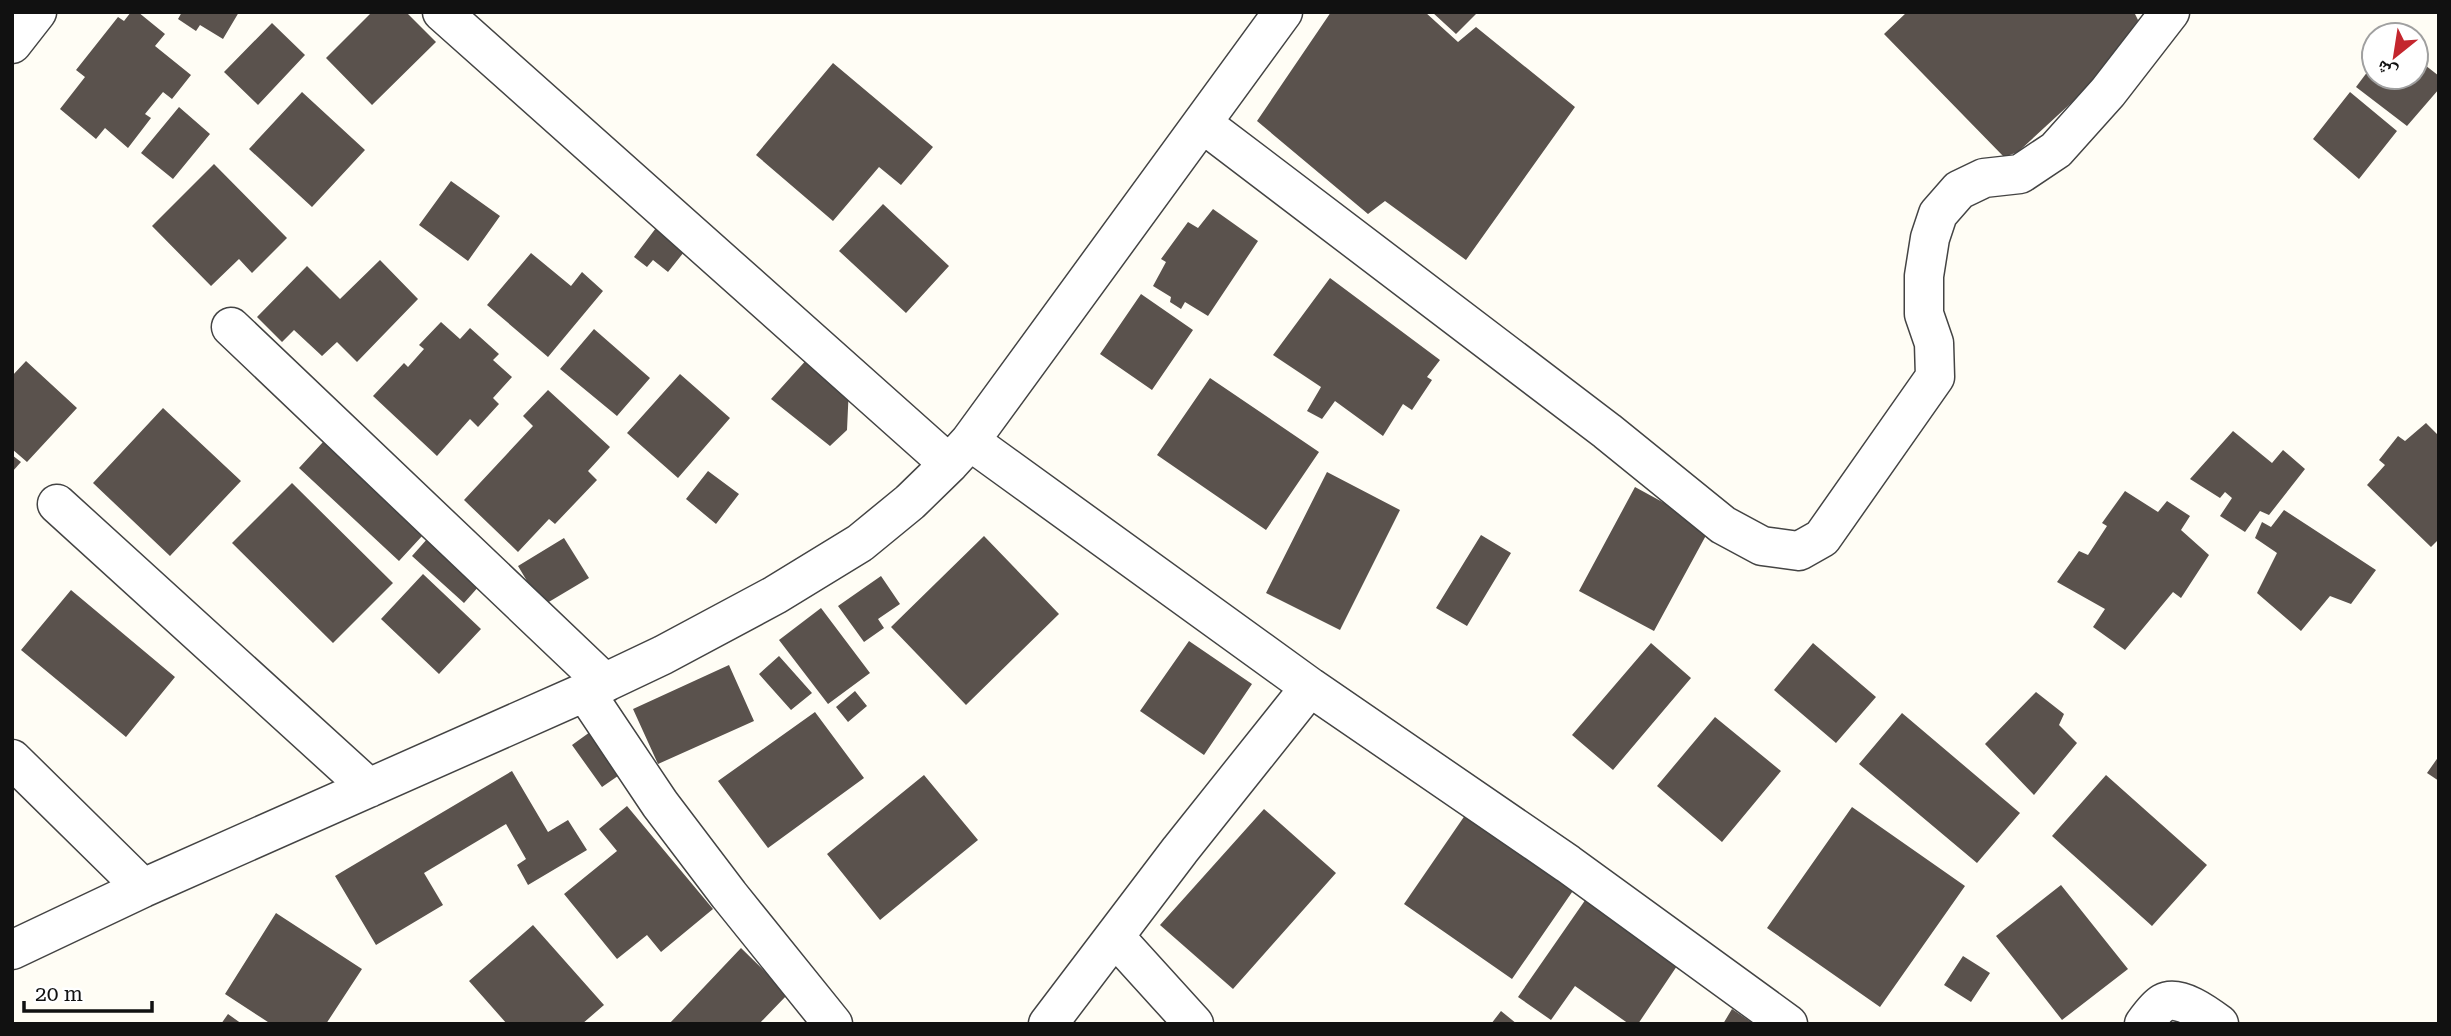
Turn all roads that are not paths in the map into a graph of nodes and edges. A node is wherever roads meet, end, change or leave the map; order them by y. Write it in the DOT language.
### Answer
graph roads {
  1 [pos="37,12"];
  2 [pos="442,12"];
  3 [pos="1283,12"];
  4 [pos="2170,12"];
  5 [pos="12,44"];
  6 [pos="1202,124"];
  7 [pos="231,327"];
  8 [pos="960,453"];
  9 [pos="57,504"];
  10 [pos="1310,687"];
  11 [pos="595,688"];
  12 [pos="12,759"];
  13 [pos="369,789"];
  14 [pos="143,888"];
  15 [pos="1115,937"];
  16 [pos="12,950"];
  17 [pos="833,1024"];
  18 [pos="1048,1024"];
  19 [pos="1194,1024"];
  20 [pos="1788,1024"];
  21 [pos="2144,1024"];
  22 [pos="2220,1024"];
  1 -- 5 [label="street"];
  2 -- 8 [label="street"];
  3 -- 6 [label="street"];
  4 -- 6 [label="street"];
  6 -- 8 [label="street"];
  7 -- 11 [label="street"];
  8 -- 10 [label="street"];
  8 -- 11 [label="street"];
  9 -- 13 [label="street"];
  10 -- 15 [label="street"];
  10 -- 20 [label="street"];
  11 -- 13 [label="street"];
  11 -- 17 [label="street"];
  12 -- 14 [label="street"];
  13 -- 14 [label="street"];
  14 -- 16 [label="street"];
  15 -- 18 [label="street"];
  15 -- 19 [label="street"];
  21 -- 22 [label="street"];
}
